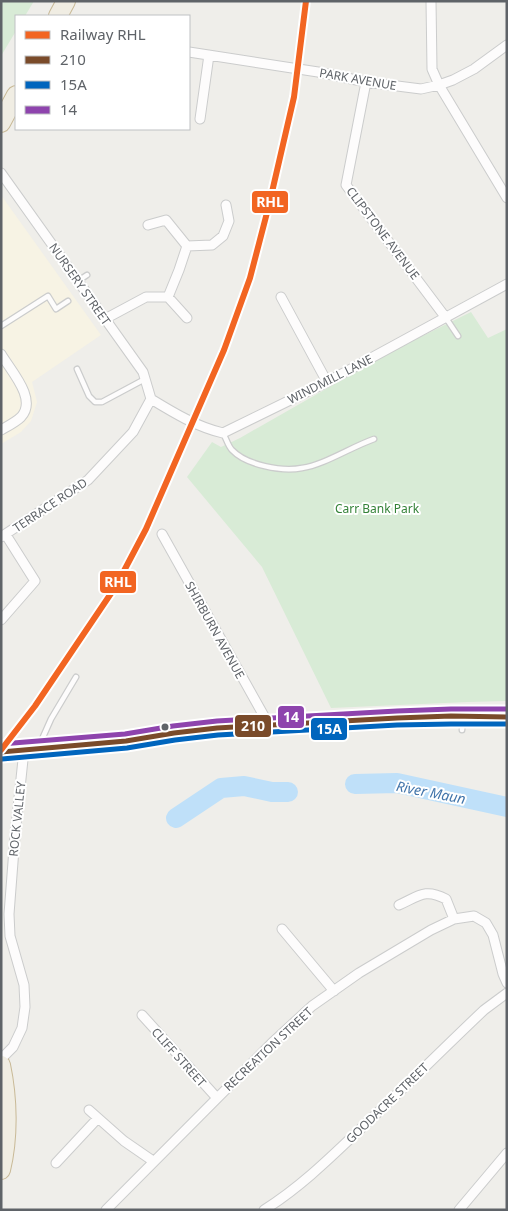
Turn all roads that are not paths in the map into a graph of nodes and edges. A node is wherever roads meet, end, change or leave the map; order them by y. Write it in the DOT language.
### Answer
graph roads {
  1 [pos="66,1"];
  2 [pos="431,1"];
  3 [pos="59,15"];
  4 [pos="507,45"];
  5 [pos="190,52"];
  6 [pos="209,55"];
  7 [pos="366,82"];
  8 [pos="439,86"];
  9 [pos="15,97"];
  10 [pos="200,119"];
  11 [pos="1,123"];
  12 [pos="1,173"];
  13 [pos="507,198"];
  14 [pos="226,205"];
  15 [pos="148,226"];
  16 [pos="187,246"];
  17 [pos="86,274"];
  18 [pos="78,281"];
  19 [pos="507,284"];
  20 [pos="168,297"];
  21 [pos="281,298"];
  22 [pos="68,301"];
  23 [pos="188,318"];
  24 [pos="446,318"];
  25 [pos="105,319"];
  26 [pos="1,326"];
  27 [pos="458,336"];
  28 [pos="1,354"];
  29 [pos="77,369"];
  30 [pos="145,379"];
  31 [pos="327,382"];
  32 [pos="151,400"];
  33 [pos="1,430"];
  34 [pos="224,433"];
  35 [pos="374,439"];
  36 [pos="162,534"];
  37 [pos="4,536"];
  38 [pos="1,620"];
  39 [pos="76,678"];
  40 [pos="507,717"];
  41 [pos="268,725"];
  42 [pos="31,750"];
  43 [pos="1,752"];
  44 [pos="399,905"];
  45 [pos="454,919"];
  46 [pos="282,929"];
  47 [pos="507,983"];
  48 [pos="334,990"];
  49 [pos="507,993"];
  50 [pos="142,1015"];
  51 [pos="1,1059"];
  52 [pos="1,1065"];
  53 [pos="217,1098"];
  54 [pos="89,1110"];
  55 [pos="98,1118"];
  56 [pos="5,1126"];
  57 [pos="507,1154"];
  58 [pos="153,1161"];
  59 [pos="56,1163"];
  60 [pos="1,1170"];
  61 [pos="106,1210"];
  62 [pos="264,1210"];
  63 [pos="459,1210"];
  1 -- 3 [label="highway"];
  2 -- 8 [label="street"];
  4 -- 8 [label="street"];
  5 -- 6 [label="street, PARK AVENUE"];
  6 -- 7 [label="street, PARK AVENUE"];
  6 -- 10 [label="street"];
  7 -- 8 [label="street, PARK AVENUE"];
  7 -- 24 [label="street, CLIPSTONE AVENUE"];
  8 -- 13 [label="street"];
  9 -- 11 [label="highway"];
  12 -- 18 [label="street, NURSERY STREET"];
  14 -- 16 [label="street"];
  15 -- 16 [label="street"];
  16 -- 20 [label="street"];
  17 -- 18 [label="lane"];
  18 -- 25 [label="street, NURSERY STREET"];
  19 -- 24 [label="street, WINDMILL LANE"];
  20 -- 23 [label="street"];
  20 -- 25 [label="street"];
  21 -- 31 [label="street"];
  22 -- 26 [label="lane"];
  24 -- 27 [label="lane"];
  24 -- 31 [label="street, WINDMILL LANE"];
  25 -- 30 [label="street, NURSERY STREET"];
  28 -- 33 [label="street"];
  29 -- 30 [label="lane"];
  30 -- 32 [label="street, NURSERY STREET"];
  31 -- 34 [label="street, WINDMILL LANE"];
  32 -- 34 [label="street"];
  32 -- 37 [label="street, TERRACE ROAD"];
  34 -- 35 [label="lane"];
  36 -- 41 [label="street, SHIRBURN AVENUE"];
  37 -- 38 [label="street"];
  39 -- 42 [label="lane"];
  40 -- 41 [label="main road"];
  41 -- 42 [label="main road"];
  42 -- 43 [label="main road"];
  42 -- 51 [label="street, ROCK VALLEY"];
  44 -- 45 [label="street"];
  45 -- 47 [label="street"];
  45 -- 48 [label="street, RECREATION STREET"];
  46 -- 48 [label="street"];
  48 -- 53 [label="street, RECREATION STREET"];
  49 -- 62 [label="street, GOODACRE STREET"];
  50 -- 53 [label="street, CLIFF STREET"];
  52 -- 56 [label="highway"];
  53 -- 58 [label="street, RECREATION STREET"];
  54 -- 55 [label="street"];
  55 -- 58 [label="street"];
  55 -- 59 [label="street"];
  56 -- 60 [label="highway"];
  57 -- 63 [label="street"];
  58 -- 61 [label="street, RECREATION STREET"];
}
